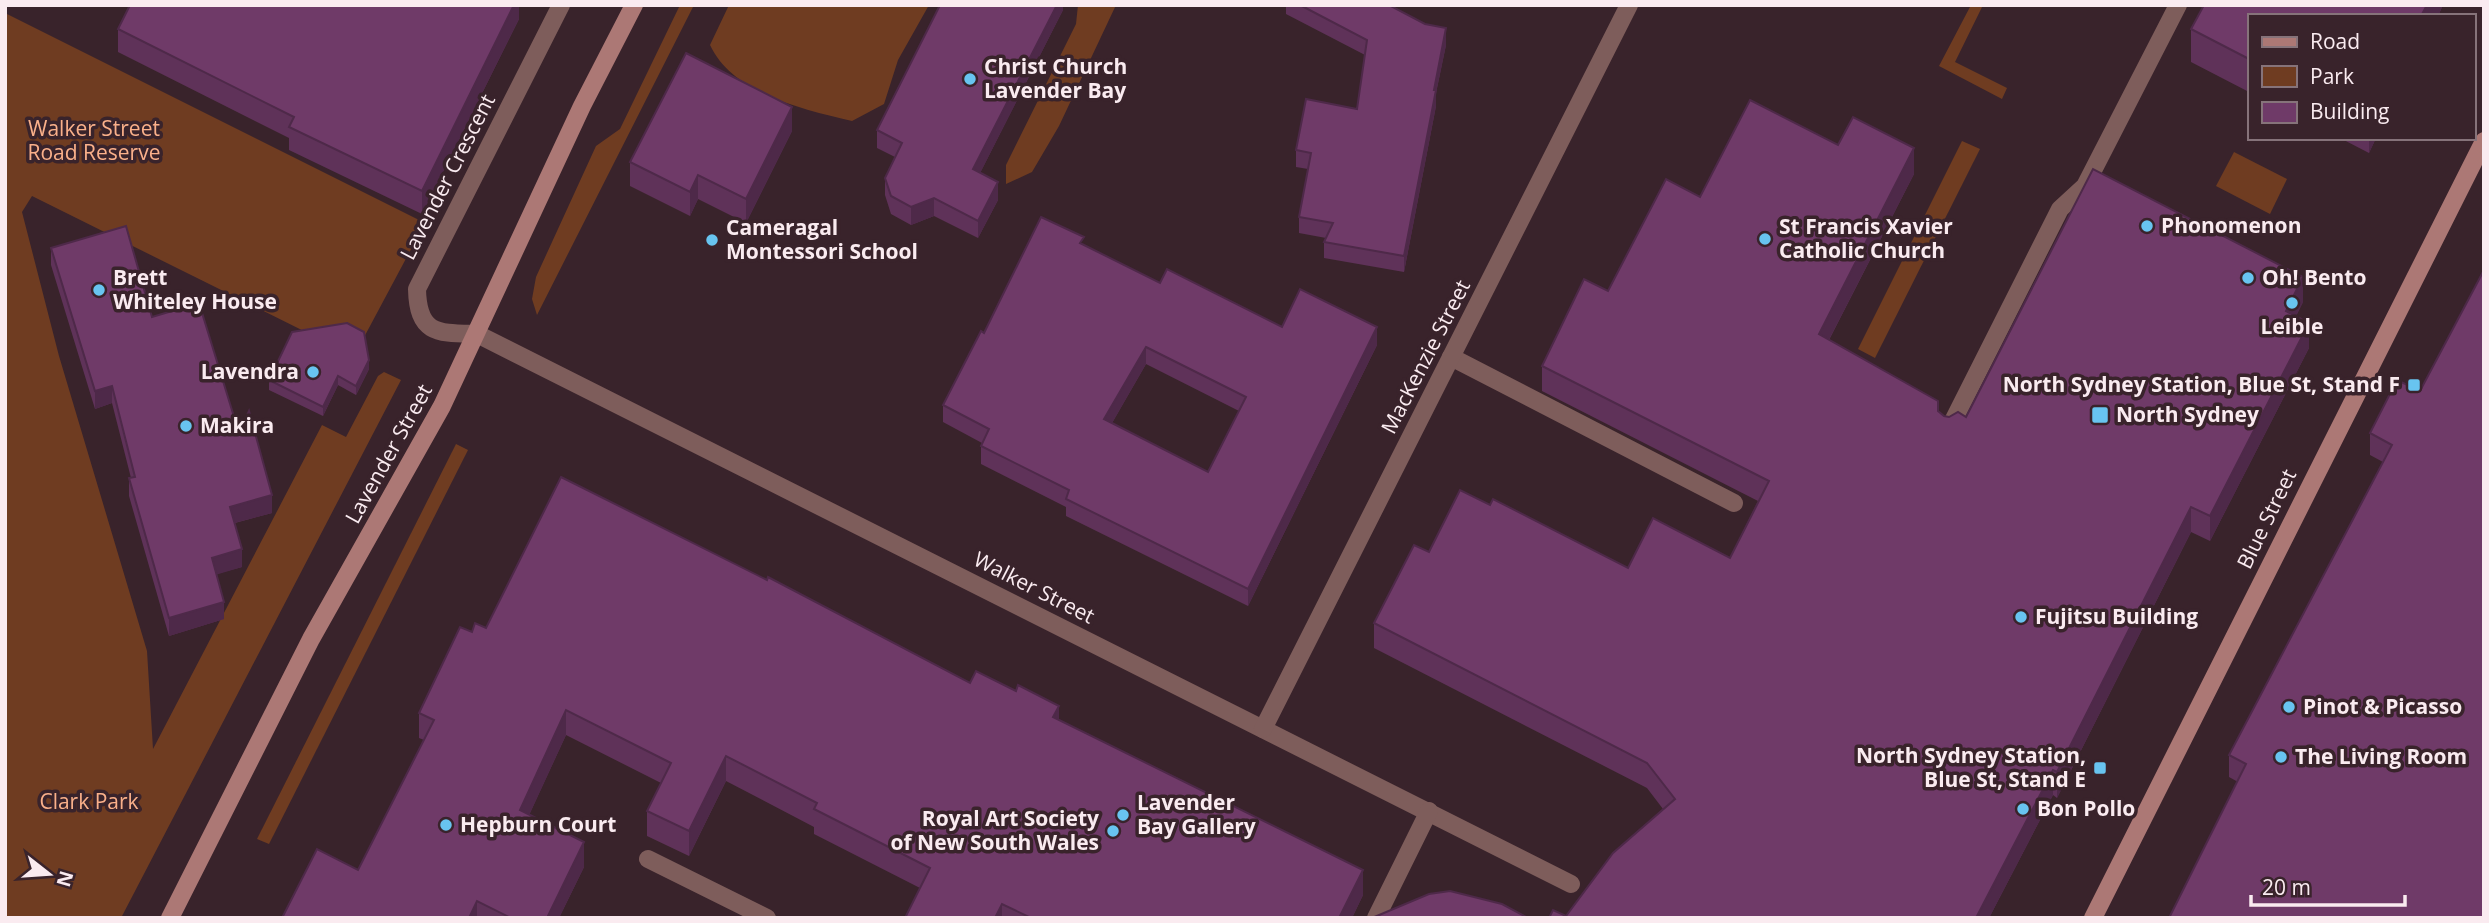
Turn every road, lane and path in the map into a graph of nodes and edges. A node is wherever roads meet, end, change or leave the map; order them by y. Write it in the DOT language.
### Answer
graph roads {
  1 [pos="561,5"];
  2 [pos="634,5"];
  3 [pos="1629,5"];
  4 [pos="2178,5"];
  5 [pos="2484,141"];
  6 [pos="477,334"];
  7 [pos="1451,357"];
  8 [pos="1948,431"];
  9 [pos="1734,503"];
  10 [pos="1263,729"];
  11 [pos="1429,811"];
  12 [pos="648,859"];
  13 [pos="1571,884"];
  14 [pos="170,918"];
  15 [pos="767,918"];
  16 [pos="1376,918"];
  17 [pos="2093,918"];
  1 -- 6 [label="street, Lavender Crescent"];
  2 -- 6 [label="street, Lavender Street"];
  3 -- 7 [label="street, MacKenzie Street"];
  4 -- 8 [label="street"];
  5 -- 17 [label="street, Blue Street"];
  6 -- 10 [label="street, Walker Street"];
  6 -- 14 [label="street, Lavender Street"];
  7 -- 9 [label="street"];
  7 -- 10 [label="street, MacKenzie Street"];
  10 -- 11 [label="street, Walker Street"];
  11 -- 13 [label="street, Walker Street"];
  11 -- 16 [label="street"];
  12 -- 15 [label="street"];
}
